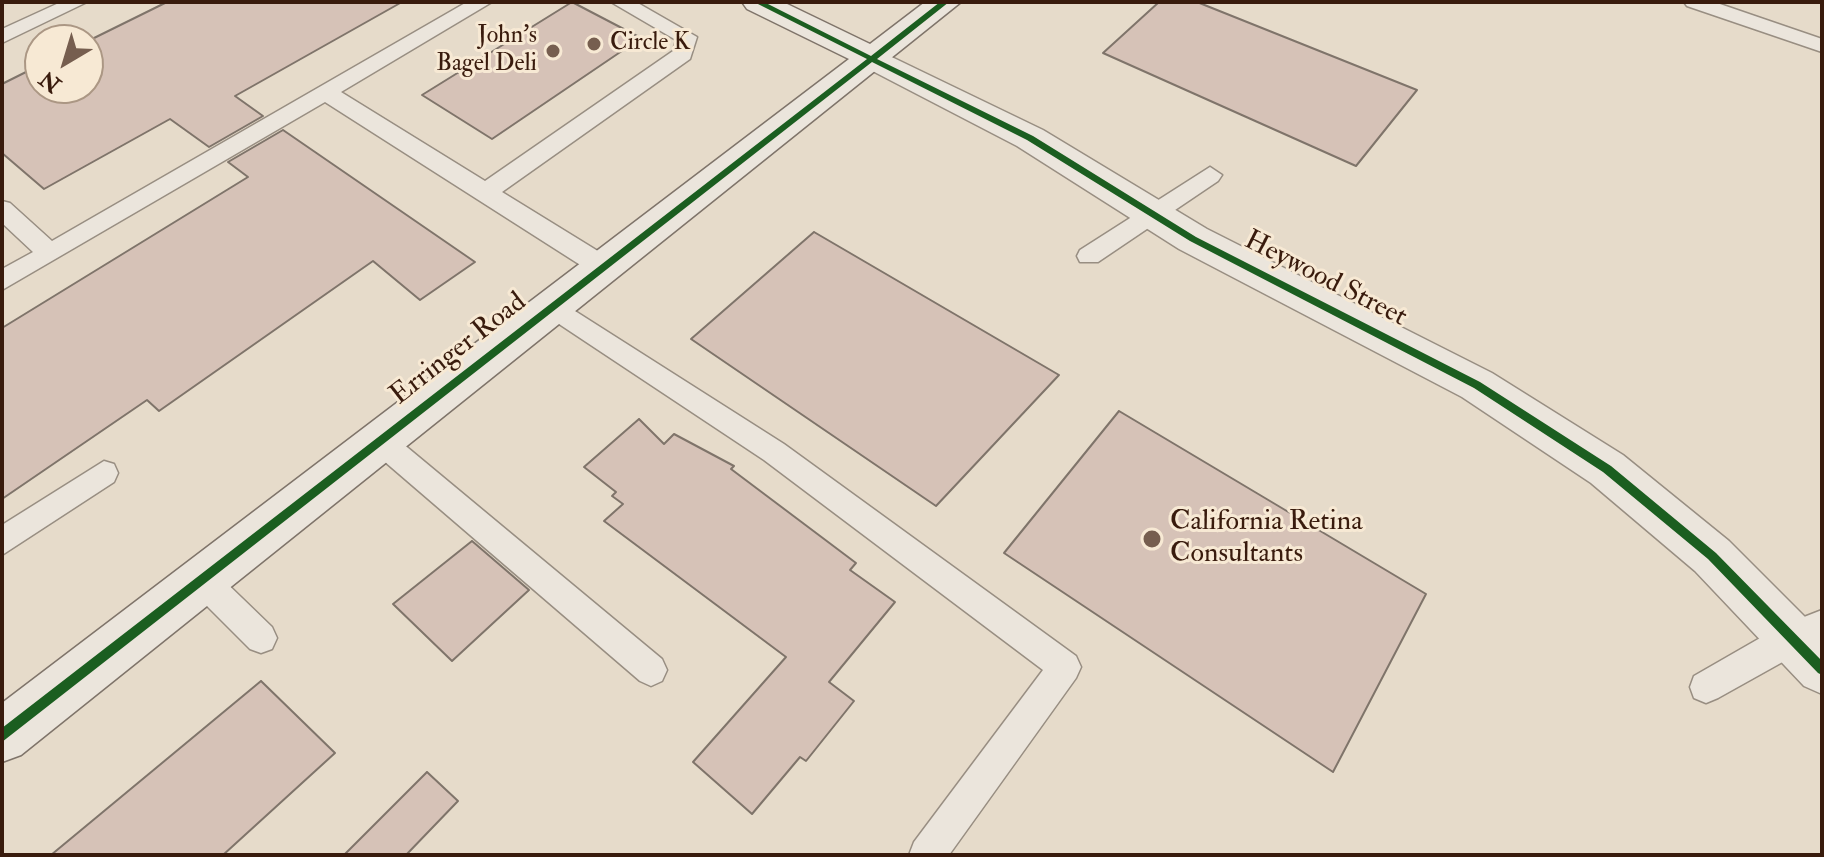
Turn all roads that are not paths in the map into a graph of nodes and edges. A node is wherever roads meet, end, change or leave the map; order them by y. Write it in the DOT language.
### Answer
graph roads {
  1 [pos="77,2"];
  2 [pos="482,2"];
  3 [pos="621,2"];
  4 [pos="758,2"];
  5 [pos="945,2"];
  6 [pos="1694,2"];
  7 [pos="2,37"];
  8 [pos="1822,46"];
  9 [pos="873,58"];
  10 [pos="325,92"];
  11 [pos="1210,175"];
  12 [pos="485,193"];
  13 [pos="2,209"];
  14 [pos="1154,214"];
  15 [pos="50,254"];
  16 [pos="1089,256"];
  17 [pos="605,268"];
  18 [pos="2,281"];
  19 [pos="553,307"];
  20 [pos="380,441"];
  21 [pos="104,473"];
  22 [pos="2,542"];
  23 [pos="201,579"];
  24 [pos="1807,631"];
  25 [pos="261,638"];
  26 [pos="1822,669"];
  27 [pos="651,670"];
  28 [pos="1706,687"];
  29 [pos="2,736"];
  30 [pos="927,855"];
  1 -- 7 [label="lane"];
  2 -- 10 [label="lane"];
  3 -- 12 [label="lane"];
  4 -- 9 [label="street, Heywood Street"];
  5 -- 9 [label="street, Erringer Road"];
  6 -- 8 [label="lane"];
  9 -- 14 [label="street, Heywood Street"];
  9 -- 17 [label="street, Erringer Road"];
  10 -- 12 [label="lane"];
  10 -- 15 [label="lane"];
  11 -- 14 [label="lane"];
  12 -- 17 [label="lane"];
  13 -- 15 [label="lane"];
  14 -- 16 [label="lane"];
  14 -- 24 [label="street, Heywood Street"];
  15 -- 18 [label="lane"];
  17 -- 19 [label="street, Erringer Road"];
  19 -- 20 [label="street, Erringer Road"];
  19 -- 30 [label="lane"];
  20 -- 23 [label="street, Erringer Road"];
  20 -- 27 [label="lane"];
  21 -- 22 [label="lane"];
  23 -- 25 [label="lane"];
  23 -- 29 [label="street, Erringer Road"];
  24 -- 26 [label="street, Heywood Street"];
  24 -- 28 [label="lane"];
}
